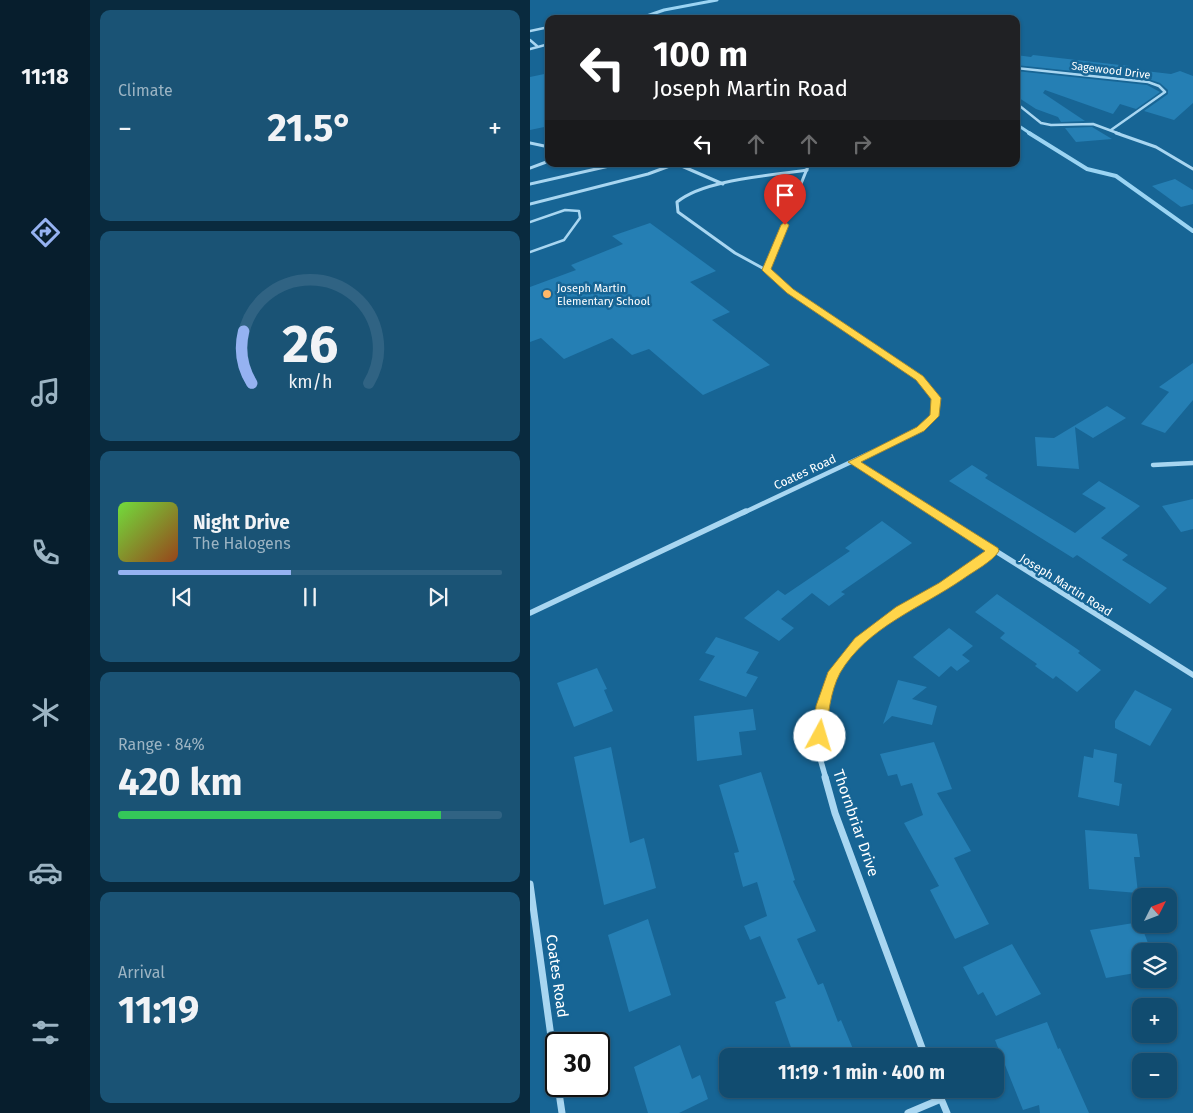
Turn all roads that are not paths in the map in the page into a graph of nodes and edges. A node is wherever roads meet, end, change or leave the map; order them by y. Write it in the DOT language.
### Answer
graph roads {
  1 [pos="545,28"];
  2 [pos="530,31"];
  3 [pos="530,40"];
  4 [pos="545,45"];
  5 [pos="537,46"];
  6 [pos="530,49"];
  7 [pos="1020,68"];
  8 [pos="1020,106"];
  9 [pos="1111,130"];
  10 [pos="530,143"];
  11 [pos="545,146"];
  12 [pos="545,162"];
  13 [pos="605,167"];
  14 [pos="668,167"];
  15 [pos="683,167"];
  16 [pos="808,167"];
  17 [pos="530,168"];
  18 [pos="1193,169"];
  19 [pos="807,170"];
  20 [pos="530,184"];
  21 [pos="724,184"];
  22 [pos="530,204"];
  23 [pos="530,222"];
  24 [pos="530,252"];
  25 [pos="766,270"];
  26 [pos="853,462"];
  27 [pos="1193,463"];
  28 [pos="1153,465"];
  29 [pos="994,551"];
  30 [pos="530,612"];
  31 [pos="1193,675"];
  32 [pos="530,884"];
  33 [pos="550,1032"];
  34 [pos="922,1048"];
  35 [pos="560,1097"];
  36 [pos="941,1099"];
  37 [pos="562,1113"];
  38 [pos="908,1113"];
  39 [pos="947,1113"];
  1 -- 2 [label="street"];
  3 -- 5 [label="street"];
  4 -- 5 [label="street"];
  5 -- 6 [label="street"];
  7 -- 9 [label="street, Sagewood Drive"];
  8 -- 9 [label="street"];
  9 -- 18 [label="street"];
  10 -- 11 [label="street"];
  12 -- 17 [label="street"];
  13 -- 20 [label="street"];
  14 -- 22 [label="street"];
  15 -- 21 [label="street"];
  16 -- 19 [label="street"];
  19 -- 21 [label="street"];
  19 -- 25 [label="street"];
  21 -- 25 [label="street, Coates Road"];
  23 -- 24 [label="lane"];
  25 -- 26 [label="street, Coates Road"];
  26 -- 29 [label="street, Joseph Martin Road"];
  26 -- 30 [label="street, Coates Road"];
  27 -- 28 [label="street"];
  29 -- 31 [label="street, Joseph Martin Road"];
  29 -- 34 [label="street, Thornbriar Drive"];
  32 -- 33 [label="street, Coates Road"];
  35 -- 37 [label="street"];
  36 -- 38 [label="street"];
  36 -- 39 [label="street"];
}
